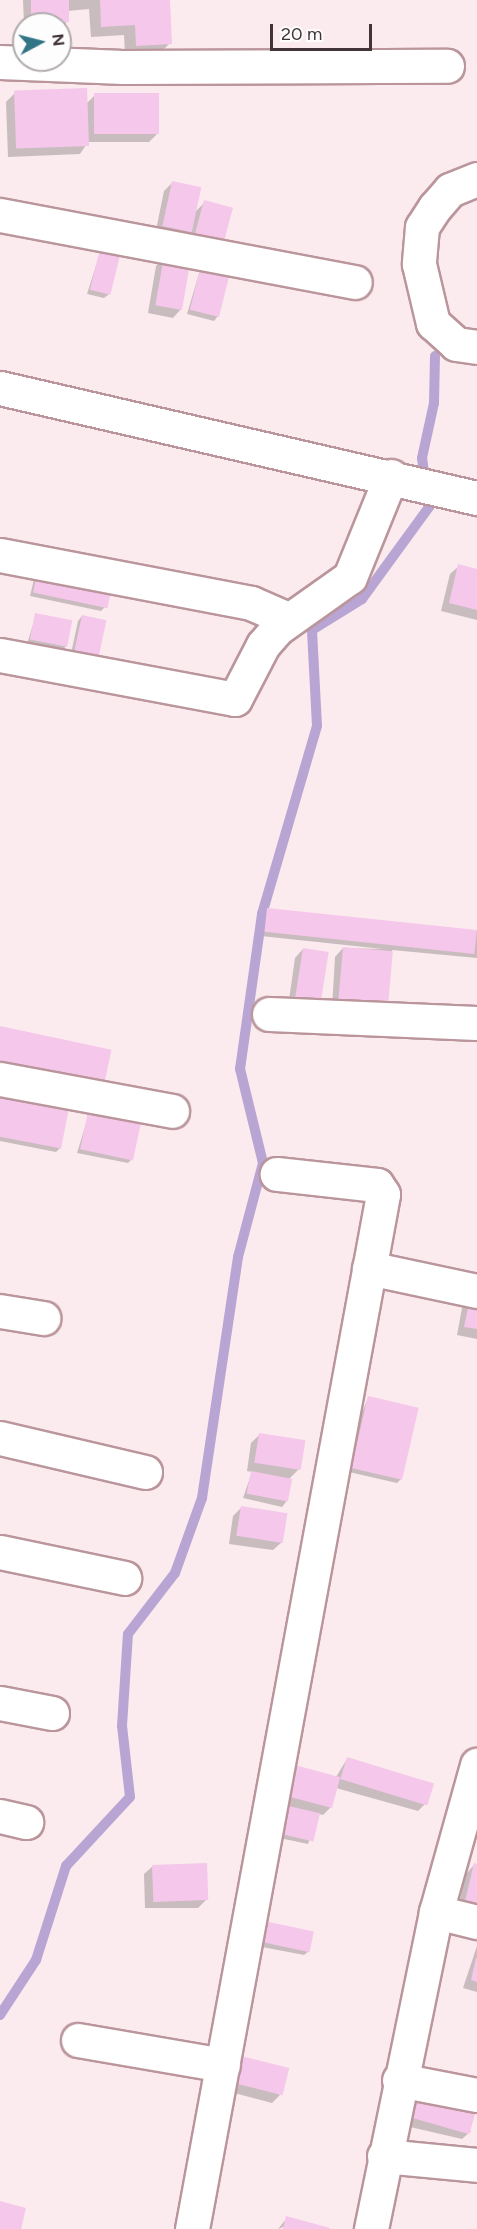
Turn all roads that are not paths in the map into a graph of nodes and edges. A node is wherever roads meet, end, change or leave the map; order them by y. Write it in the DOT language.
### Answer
graph roads {
  1 [pos="0,62"];
  2 [pos="447,66"];
  3 [pos="477,179"];
  4 [pos="0,215"];
  5 [pos="355,282"];
  6 [pos="477,347"];
  7 [pos="0,388"];
  8 [pos="399,478"];
  9 [pos="477,498"];
  10 [pos="0,555"];
  11 [pos="288,619"];
  12 [pos="0,655"];
  13 [pos="269,1014"];
  14 [pos="477,1023"];
  15 [pos="0,1079"];
  16 [pos="172,1111"];
  17 [pos="277,1174"];
  18 [pos="369,1268"];
  19 [pos="477,1291"];
  20 [pos="0,1311"];
  21 [pos="43,1318"];
  22 [pos="0,1438"];
  23 [pos="145,1472"];
  24 [pos="0,1552"];
  25 [pos="124,1578"];
  26 [pos="0,1703"];
  27 [pos="52,1713"];
  28 [pos="477,1765"];
  29 [pos="436,1912"];
  30 [pos="477,1922"];
  31 [pos="78,2040"];
  32 [pos="223,2065"];
  33 [pos="399,2080"];
  34 [pos="477,2095"];
  35 [pos="384,2156"];
  36 [pos="477,2165"];
  37 [pos="192,2229"];
  38 [pos="371,2229"];
  1 -- 2 [label="street"];
  3 -- 6 [label="street"];
  4 -- 5 [label="street"];
  7 -- 8 [label="street"];
  8 -- 9 [label="street"];
  8 -- 11 [label="street"];
  10 -- 11 [label="street"];
  11 -- 12 [label="street"];
  13 -- 14 [label="street"];
  15 -- 16 [label="street"];
  17 -- 18 [label="street"];
  18 -- 19 [label="street"];
  18 -- 32 [label="street"];
  20 -- 21 [label="street"];
  22 -- 23 [label="street"];
  24 -- 25 [label="street"];
  26 -- 27 [label="street"];
  28 -- 29 [label="street"];
  29 -- 30 [label="street"];
  29 -- 33 [label="street"];
  31 -- 32 [label="street"];
  32 -- 37 [label="street"];
  33 -- 34 [label="street"];
  33 -- 35 [label="street"];
  35 -- 36 [label="street"];
  35 -- 38 [label="street"];
}
